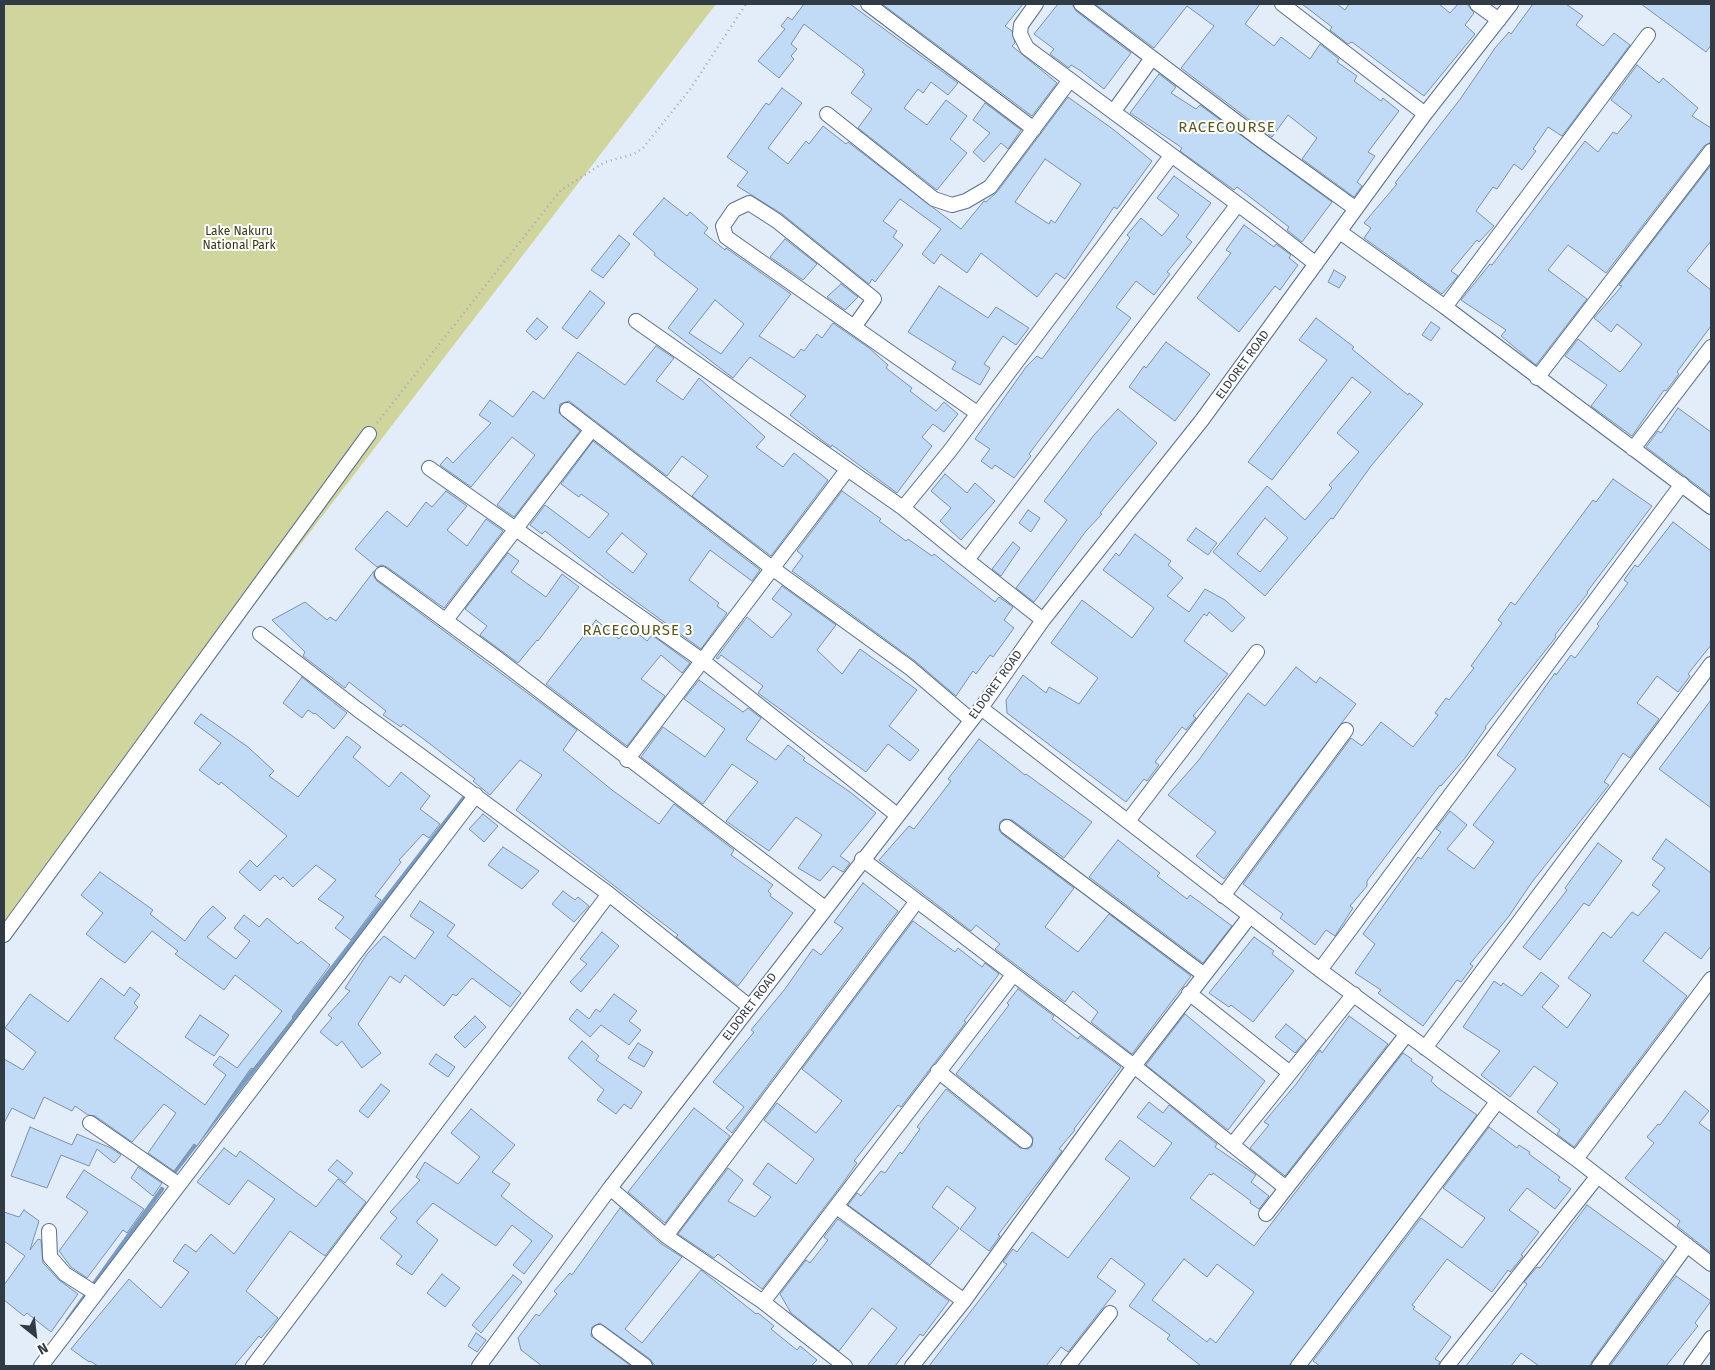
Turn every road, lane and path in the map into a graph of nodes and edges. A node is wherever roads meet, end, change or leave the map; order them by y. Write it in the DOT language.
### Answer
graph roads {
  1 [pos="746,4"];
  2 [pos="868,4"];
  3 [pos="1036,4"];
  4 [pos="1081,4"];
  5 [pos="1282,4"];
  6 [pos="1478,4"];
  7 [pos="1511,4"];
  8 [pos="1499,20"];
  9 [pos="1648,35"];
  10 [pos="1152,58"];
  11 [pos="1070,80"];
  12 [pos="1114,111"];
  13 [pos="827,114"];
  14 [pos="1425,114"];
  15 [pos="1034,129"];
  16 [pos="1711,151"];
  17 [pos="1171,156"];
  18 [pos="1238,204"];
  19 [pos="1356,209"];
  20 [pos="1340,232"];
  21 [pos="1316,264"];
  22 [pos="1445,307"];
  23 [pos="636,321"];
  24 [pos="854,328"];
  25 [pos="1711,347"];
  26 [pos="1537,378"];
  27 [pos="567,410"];
  28 [pos="977,414"];
  29 [pos="592,429"];
  30 [pos="369,434"];
  31 [pos="1633,449"];
  32 [pos="429,468"];
  33 [pos="847,470"];
  34 [pos="1682,484"];
  35 [pos="1711,507"];
  36 [pos="903,508"];
  37 [pos="515,529"];
  38 [pos="966,560"];
  39 [pos="772,568"];
  40 [pos="382,574"];
  41 [pos="446,620"];
  42 [pos="1043,620"];
  43 [pos="260,634"];
  44 [pos="1257,652"];
  45 [pos="704,661"];
  46 [pos="1711,664"];
  47 [pos="980,708"];
  48 [pos="971,720"];
  49 [pos="1346,730"];
  50 [pos="627,760"];
  51 [pos="476,795"];
  52 [pos="897,815"];
  53 [pos="1128,821"];
  54 [pos="1007,827"];
  55 [pos="862,860"];
  56 [pos="609,894"];
  57 [pos="1223,896"];
  58 [pos="917,901"];
  59 [pos="824,908"];
  60 [pos="1250,916"];
  61 [pos="4,935"];
  62 [pos="1320,970"];
  63 [pos="1203,974"];
  64 [pos="1013,975"];
  65 [pos="1711,979"];
  66 [pos="1189,993"];
  67 [pos="1354,994"];
  68 [pos="750,1007"];
  69 [pos="1407,1034"];
  70 [pos="1425,1048"];
  71 [pos="1134,1066"];
  72 [pos="938,1071"];
  73 [pos="1290,1073"];
  74 [pos="1498,1102"];
  75 [pos="90,1123"];
  76 [pos="1025,1140"];
  77 [pos="1232,1145"];
  78 [pos="1576,1159"];
  79 [pos="1598,1177"];
  80 [pos="178,1184"];
  81 [pos="610,1188"];
  82 [pos="1286,1188"];
  83 [pos="837,1207"];
  84 [pos="1266,1214"];
  85 [pos="49,1231"];
  86 [pos="666,1236"];
  87 [pos="1687,1245"];
  88 [pos="1711,1264"];
  89 [pos="95,1293"];
  90 [pos="964,1301"];
  91 [pos="763,1302"];
  92 [pos="1110,1313"];
  93 [pos="599,1332"];
  94 [pos="1711,1338"];
  95 [pos="486,1364"];
  96 [pos="41,1366"];
  97 [pos="253,1366"];
  98 [pos="645,1366"];
  99 [pos="845,1366"];
  100 [pos="912,1366"];
  101 [pos="1068,1366"];
  102 [pos="1298,1366"];
  103 [pos="1447,1366"];
  104 [pos="1599,1366"];
  105 [pos="1691,1366"];
  1 -- 30 [label="path"];
  2 -- 15 [label="street"];
  3 -- 11 [label="street"];
  4 -- 10 [label="street"];
  5 -- 14 [label="street"];
  6 -- 8 [label="street"];
  7 -- 8 [label="street, ELDORET ROAD"];
  8 -- 14 [label="street, ELDORET ROAD"];
  9 -- 22 [label="street"];
  10 -- 12 [label="street"];
  10 -- 19 [label="street"];
  11 -- 12 [label="street"];
  11 -- 15 [label="street"];
  12 -- 17 [label="street"];
  13 -- 15 [label="street"];
  14 -- 19 [label="street, ELDORET ROAD"];
  16 -- 26 [label="street"];
  17 -- 18 [label="street"];
  17 -- 28 [label="street"];
  18 -- 21 [label="street"];
  18 -- 38 [label="street"];
  19 -- 20 [label="street, ELDORET ROAD"];
  20 -- 21 [label="street, ELDORET ROAD"];
  20 -- 22 [label="street"];
  21 -- 42 [label="street, ELDORET ROAD"];
  22 -- 26 [label="street"];
  23 -- 33 [label="street"];
  24 -- 24 [label="street"];
  24 -- 28 [label="street"];
  25 -- 31 [label="street"];
  26 -- 31 [label="street"];
  27 -- 29 [label="street"];
  28 -- 36 [label="street"];
  29 -- 37 [label="street"];
  29 -- 39 [label="street"];
  30 -- 61 [label="street"];
  31 -- 34 [label="street"];
  32 -- 37 [label="street"];
  33 -- 36 [label="street"];
  33 -- 39 [label="street"];
  34 -- 35 [label="street"];
  34 -- 62 [label="street"];
  36 -- 38 [label="street"];
  37 -- 41 [label="street"];
  37 -- 45 [label="street"];
  38 -- 42 [label="street"];
  39 -- 45 [label="street"];
  39 -- 48 [label="street"];
  40 -- 41 [label="street"];
  41 -- 50 [label="street"];
  42 -- 47 [label="street, ELDORET ROAD"];
  43 -- 51 [label="street"];
  44 -- 53 [label="street"];
  45 -- 50 [label="street"];
  45 -- 52 [label="street"];
  46 -- 70 [label="street"];
  47 -- 48 [label="street, ELDORET ROAD"];
  47 -- 53 [label="street"];
  48 -- 52 [label="street, ELDORET ROAD"];
  49 -- 57 [label="street"];
  50 -- 59 [label="street"];
  51 -- 56 [label="street"];
  51 -- 80 [label="street"];
  52 -- 55 [label="street, ELDORET ROAD"];
  53 -- 57 [label="street"];
  54 -- 63 [label="street"];
  55 -- 58 [label="street"];
  55 -- 59 [label="street, ELDORET ROAD"];
  56 -- 68 [label="street"];
  56 -- 97 [label="street"];
  57 -- 60 [label="street"];
  58 -- 64 [label="street"];
  58 -- 86 [label="street"];
  59 -- 68 [label="street, ELDORET ROAD"];
  60 -- 62 [label="street"];
  60 -- 63 [label="street"];
  62 -- 67 [label="street"];
  63 -- 66 [label="street"];
  64 -- 71 [label="street"];
  64 -- 72 [label="street"];
  65 -- 78 [label="street"];
  66 -- 71 [label="street"];
  66 -- 73 [label="street"];
  67 -- 69 [label="street"];
  67 -- 73 [label="street"];
  68 -- 81 [label="street, ELDORET ROAD"];
  69 -- 70 [label="street"];
  69 -- 82 [label="street"];
  70 -- 74 [label="street"];
  71 -- 77 [label="street"];
  71 -- 90 [label="street"];
  72 -- 76 [label="street"];
  72 -- 83 [label="street"];
  73 -- 77 [label="street"];
  74 -- 78 [label="street"];
  74 -- 102 [label="street"];
  75 -- 80 [label="street"];
  77 -- 82 [label="street"];
  78 -- 79 [label="street"];
  79 -- 87 [label="street"];
  79 -- 103 [label="street"];
  80 -- 89 [label="street"];
  81 -- 86 [label="street"];
  81 -- 95 [label="street, ELDORET ROAD"];
  82 -- 84 [label="street"];
  83 -- 90 [label="street"];
  83 -- 91 [label="street"];
  85 -- 89 [label="street"];
  86 -- 91 [label="street"];
  87 -- 88 [label="street"];
  87 -- 104 [label="street"];
  89 -- 96 [label="street"];
  90 -- 100 [label="street"];
  91 -- 99 [label="street"];
  92 -- 101 [label="street"];
  93 -- 98 [label="street"];
  94 -- 105 [label="street"];
}
